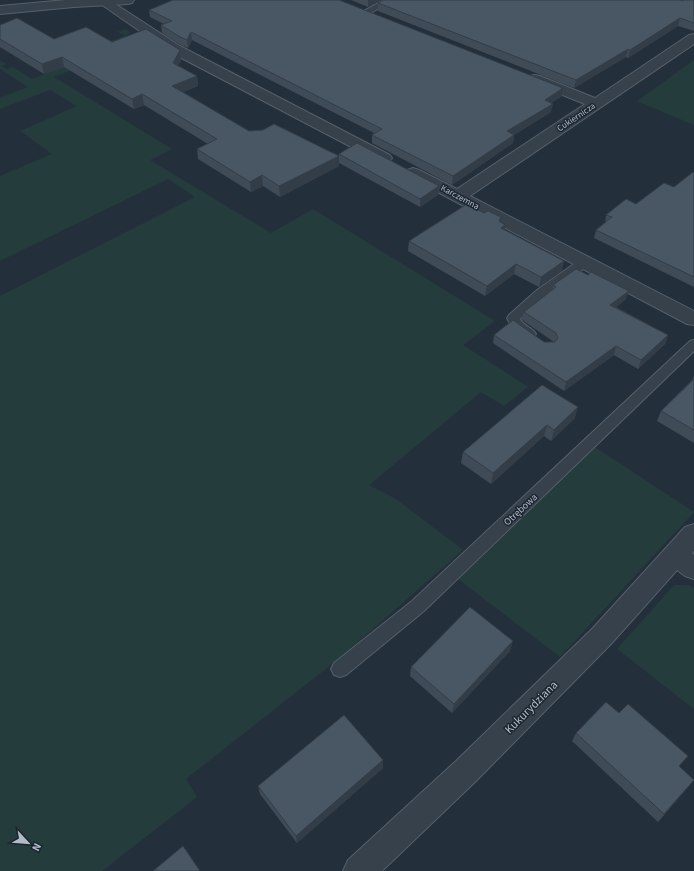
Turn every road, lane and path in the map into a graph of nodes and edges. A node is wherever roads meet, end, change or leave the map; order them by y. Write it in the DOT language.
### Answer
graph roads {
  1 [pos="128,0"];
  2 [pos="390,0"];
  3 [pos="102,1"];
  4 [pos="0,10"];
  5 [pos="360,10"];
  6 [pos="380,17"];
  7 [pos="694,38"];
  8 [pos="522,74"];
  9 [pos="595,103"];
  10 [pos="458,196"];
  11 [pos="585,262"];
  12 [pos="694,319"];
  13 [pos="542,342"];
  14 [pos="694,344"];
  15 [pos="694,534"];
  16 [pos="685,561"];
  17 [pos="340,669"];
  18 [pos="359,871"];
  1 -- 3 [label="street"];
  2 -- 5 [label="lane"];
  3 -- 4 [label="street"];
  3 -- 10 [label="street, Karczemna"];
  5 -- 6 [label="street"];
  7 -- 9 [label="street, Cukiernicza"];
  8 -- 9 [label="street"];
  9 -- 10 [label="street, Cukiernicza"];
  10 -- 11 [label="street, Karczemna"];
  11 -- 12 [label="street, Karczemna"];
  11 -- 13 [label="lane"];
  14 -- 17 [label="lane, Otrębowa"];
  15 -- 16 [label="street, Kukurydziana"];
  16 -- 18 [label="street, Kukurydziana"];
}
